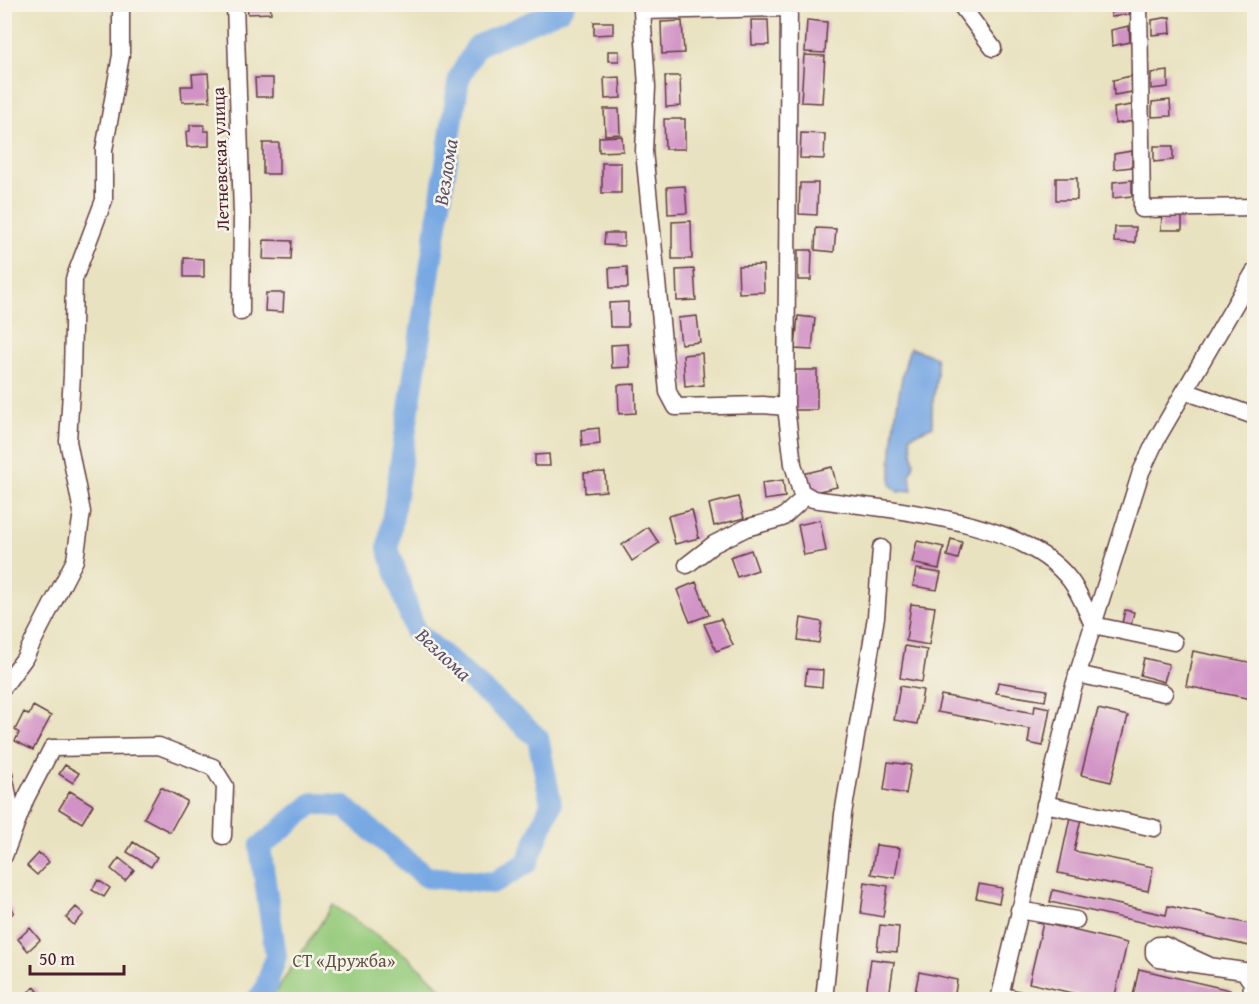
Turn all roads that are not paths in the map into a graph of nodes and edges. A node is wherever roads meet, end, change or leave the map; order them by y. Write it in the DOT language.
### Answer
graph roads {
  1 [pos="121,4"];
  2 [pos="235,4"];
  3 [pos="960,4"];
  4 [pos="1139,4"];
  5 [pos="789,6"];
  6 [pos="642,8"];
  7 [pos="993,48"];
  8 [pos="1254,207"];
  9 [pos="1254,272"];
  10 [pos="242,312"];
  11 [pos="1185,391"];
  12 [pos="786,408"];
  13 [pos="1254,416"];
  14 [pos="806,496"];
  15 [pos="881,548"];
  16 [pos="687,566"];
  17 [pos="1093,625"];
  18 [pos="1174,642"];
  19 [pos="1077,674"];
  20 [pos="4,686"];
  21 [pos="1164,693"];
  22 [pos="4,768"];
  23 [pos="4,774"];
  24 [pos="36,778"];
  25 [pos="1045,804"];
  26 [pos="1154,828"];
  27 [pos="14,831"];
  28 [pos="223,836"];
  29 [pos="4,856"];
  30 [pos="1019,910"];
  31 [pos="1076,920"];
  32 [pos="1208,965"];
  33 [pos="999,997"];
  34 [pos="824,999"];
  35 [pos="1019,999"];
  36 [pos="1251,999"];
  1 -- 20 [label="street"];
  2 -- 10 [label="street, Летневская улица"];
  3 -- 7 [label="street"];
  4 -- 8 [label="street"];
  5 -- 6 [label="street"];
  5 -- 12 [label="street"];
  6 -- 12 [label="street"];
  9 -- 11 [label="street"];
  11 -- 13 [label="street"];
  11 -- 17 [label="street"];
  12 -- 14 [label="street"];
  14 -- 16 [label="street"];
  14 -- 17 [label="street"];
  15 -- 34 [label="street"];
  17 -- 18 [label="street"];
  17 -- 19 [label="street"];
  19 -- 21 [label="street"];
  19 -- 25 [label="street"];
  22 -- 24 [label="street"];
  23 -- 27 [label="street"];
  24 -- 27 [label="street"];
  24 -- 28 [label="street"];
  25 -- 26 [label="street"];
  25 -- 30 [label="street"];
  27 -- 29 [label="street"];
  30 -- 31 [label="street"];
  30 -- 33 [label="street"];
  32 -- 36 [label="street"];
  33 -- 35 [label="street"];
}
